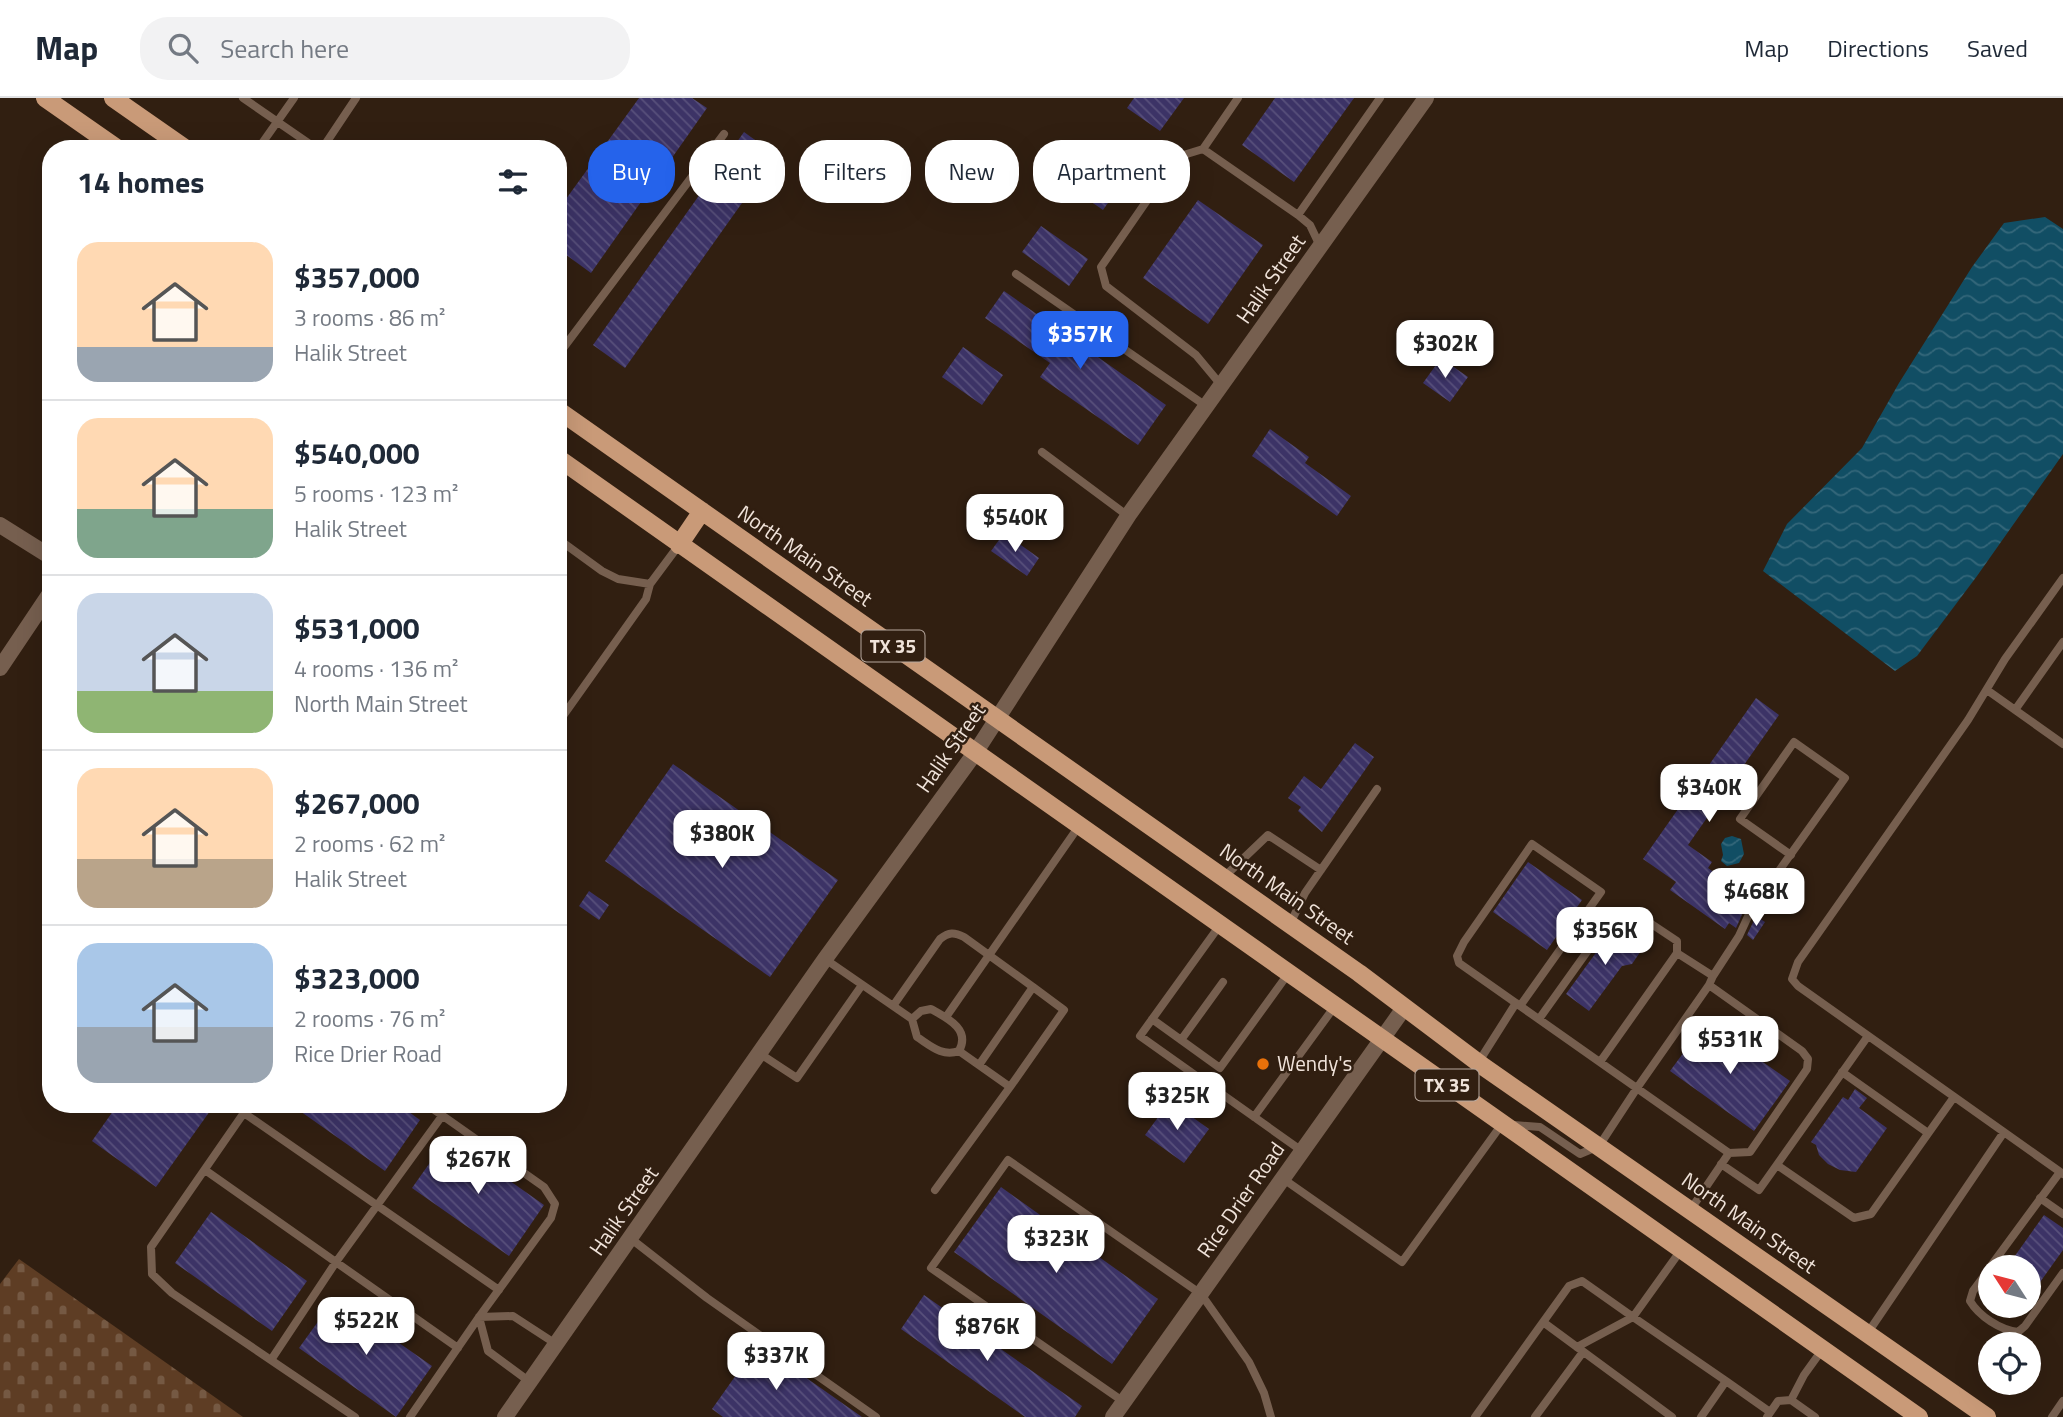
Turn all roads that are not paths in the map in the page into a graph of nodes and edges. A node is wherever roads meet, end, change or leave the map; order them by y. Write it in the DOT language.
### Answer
graph roads {
  1 [pos="45,98"];
  2 [pos="243,98"];
  3 [pos="294,98"];
  4 [pos="356,98"];
  5 [pos="1238,98"];
  6 [pos="1380,98"];
  7 [pos="1426,98"];
  8 [pos="121,100"];
  9 [pos="278,121"];
  10 [pos="724,134"];
  11 [pos="105,140"];
  12 [pos="174,140"];
  13 [pos="264,140"];
  14 [pos="306,140"];
  15 [pos="326,140"];
  16 [pos="1203,149"];
  17 [pos="1298,215"];
  18 [pos="1321,246"];
  19 [pos="1016,274"];
  20 [pos="567,343"];
  21 [pos="1221,385"];
  22 [pos="1206,406"];
  23 [pos="567,416"];
  24 [pos="1042,452"];
  25 [pos="567,464"];
  26 [pos="702,511"];
  27 [pos="1128,516"];
  28 [pos="0,525"];
  29 [pos="679,545"];
  30 [pos="567,546"];
  31 [pos="42,551"];
  32 [pos="2063,578"];
  33 [pos="650,584"];
  34 [pos="42,605"];
  35 [pos="2063,642"];
  36 [pos="0,668"];
  37 [pos="1987,690"];
  38 [pos="567,710"];
  39 [pos="2015,710"];
  40 [pos="997,719"];
  41 [pos="2063,744"];
  42 [pos="975,753"];
  43 [pos="1377,789"];
  44 [pos="1079,826"];
  45 [pos="1791,855"];
  46 [pos="1321,870"];
  47 [pos="1224,877"];
  48 [pos="1290,924"];
  49 [pos="1220,925"];
  50 [pos="1677,953"];
  51 [pos="989,955"];
  52 [pos="825,959"];
  53 [pos="1288,974"];
  54 [pos="1711,981"];
  55 [pos="1223,982"];
  56 [pos="862,985"];
  57 [pos="1033,987"];
  58 [pos="1518,1004"];
  59 [pos="893,1006"];
  60 [pos="1335,1006"];
  61 [pos="1404,1008"];
  62 [pos="946,1017"];
  63 [pos="912,1019"];
  64 [pos="1152,1019"];
  65 [pos="1539,1019"];
  66 [pos="1868,1036"];
  67 [pos="1383,1039"];
  68 [pos="1181,1040"];
  69 [pos="960,1051"];
  70 [pos="759,1053"];
  71 [pos="1600,1062"];
  72 [pos="1478,1063"];
  73 [pos="979,1065"];
  74 [pos="1842,1072"];
  75 [pos="1010,1087"];
  76 [pos="1637,1088"];
  77 [pos="1954,1097"];
  78 [pos="244,1113"];
  79 [pos="438,1113"];
  80 [pos="442,1116"];
  81 [pos="1254,1117"];
  82 [pos="1502,1124"];
  83 [pos="2004,1132"];
  84 [pos="1928,1133"];
  85 [pos="1599,1146"];
  86 [pos="1302,1151"];
  87 [pos="1728,1153"];
  88 [pos="1721,1164"];
  89 [pos="1777,1165"];
  90 [pos="205,1170"];
  91 [pos="2061,1173"];
  92 [pos="1282,1178"];
  93 [pos="935,1190"];
  94 [pos="2040,1198"];
  95 [pos="377,1205"];
  96 [pos="1691,1209"];
  97 [pos="2063,1214"];
  98 [pos="630,1238"];
  99 [pos="1681,1250"];
  100 [pos="1999,1255"];
  101 [pos="336,1262"];
  102 [pos="2063,1273"];
  103 [pos="1978,1284"];
  104 [pos="499,1290"];
  105 [pos="1200,1294"];
  106 [pos="2041,1304"];
  107 [pos="1978,1311"];
  108 [pos="479,1317"];
  109 [pos="1633,1317"];
  110 [pos="1988,1318"];
  111 [pos="2031,1318"];
  112 [pos="1543,1322"];
  113 [pos="1867,1334"];
  114 [pos="556,1344"];
  115 [pos="458,1348"];
  116 [pos="1580,1349"];
  117 [pos="1822,1350"];
  118 [pos="271,1360"];
  119 [pos="530,1381"];
  120 [pos="1726,1381"];
  121 [pos="1791,1400"];
  122 [pos="2063,1401"];
  123 [pos="1124,1402"];
  124 [pos="1768,1415"];
  125 [pos="355,1417"];
  126 [pos="410,1417"];
  127 [pos="505,1417"];
  128 [pos="876,1417"];
  129 [pos="1114,1417"];
  130 [pos="1271,1417"];
  131 [pos="1475,1417"];
  132 [pos="1535,1417"];
  133 [pos="1672,1417"];
  134 [pos="1701,1417"];
  135 [pos="1815,1417"];
  136 [pos="1919,1417"];
  137 [pos="1987,1417"];
  138 [pos="2052,1417"];
  1 -- 11 [label="main road"];
  2 -- 9 [label="lane"];
  3 -- 9 [label="lane"];
  4 -- 15 [label="lane"];
  5 -- 16 [label="lane"];
  6 -- 17 [label="lane"];
  7 -- 18 [label="street, Halik Street"];
  8 -- 12 [label="main road"];
  9 -- 13 [label="lane"];
  9 -- 14 [label="lane"];
  10 -- 20 [label="lane"];
  16 -- 17 [label="lane"];
  16 -- 21 [label="lane"];
  17 -- 18 [label="lane"];
  18 -- 21 [label="street, Halik Street"];
  19 -- 22 [label="lane"];
  21 -- 22 [label="street, Halik Street"];
  22 -- 27 [label="street, Halik Street"];
  23 -- 26 [label="main road, North Main Street / TX 35"];
  24 -- 27 [label="lane"];
  25 -- 29 [label="main road, TX 35"];
  26 -- 29 [label="main road"];
  26 -- 40 [label="main road, North Main Street / TX 35"];
  27 -- 40 [label="street, Halik Street"];
  28 -- 31 [label="street"];
  29 -- 33 [label="lane"];
  29 -- 42 [label="main road, TX 35"];
  30 -- 33 [label="lane"];
  32 -- 37 [label="lane"];
  33 -- 38 [label="lane"];
  34 -- 36 [label="street"];
  35 -- 39 [label="lane"];
  37 -- 39 [label="lane"];
  37 -- 66 [label="lane"];
  39 -- 41 [label="lane"];
  40 -- 42 [label="street, Halik Street"];
  40 -- 47 [label="main road, North Main Street / TX 35"];
  42 -- 44 [label="main road, TX 35"];
  42 -- 52 [label="street, Halik Street"];
  43 -- 46 [label="lane"];
  44 -- 49 [label="main road, TX 35"];
  44 -- 51 [label="lane"];
  45 -- 45 [label="lane"];
  45 -- 54 [label="lane"];
  46 -- 47 [label="lane"];
  46 -- 48 [label="lane"];
  47 -- 48 [label="main road, North Main Street / TX 35"];
  48 -- 61 [label="main road, North Main Street / TX 35"];
  49 -- 53 [label="main road, TX 35"];
  49 -- 64 [label="lane"];
  50 -- 54 [label="lane"];
  50 -- 65 [label="lane"];
  50 -- 71 [label="lane"];
  51 -- 57 [label="lane"];
  51 -- 59 [label="lane"];
  51 -- 62 [label="lane"];
  52 -- 56 [label="lane"];
  52 -- 70 [label="street, Halik Street"];
  53 -- 60 [label="main road, TX 35"];
  53 -- 68 [label="lane"];
  54 -- 76 [label="lane"];
  54 -- 87 [label="lane"];
  55 -- 68 [label="lane"];
  56 -- 59 [label="lane"];
  56 -- 70 [label="lane"];
  57 -- 73 [label="lane"];
  57 -- 75 [label="lane"];
  58 -- 58 [label="lane"];
  58 -- 65 [label="lane"];
  58 -- 72 [label="lane"];
  59 -- 63 [label="lane"];
  60 -- 67 [label="main road, TX 35"];
  60 -- 81 [label="lane"];
  61 -- 67 [label="street, Rice Drier Road"];
  61 -- 72 [label="main road, North Main Street / TX 35"];
  62 -- 63 [label="lane"];
  62 -- 69 [label="lane"];
  63 -- 69 [label="lane"];
  64 -- 68 [label="lane"];
  64 -- 81 [label="lane"];
  65 -- 71 [label="lane"];
  66 -- 74 [label="lane"];
  66 -- 77 [label="lane"];
  67 -- 82 [label="main road, TX 35"];
  67 -- 86 [label="street, Rice Drier Road"];
  69 -- 73 [label="lane"];
  70 -- 98 [label="street, Halik Street"];
  71 -- 76 [label="lane"];
  72 -- 85 [label="main road, North Main Street / TX 35"];
  73 -- 75 [label="lane"];
  74 -- 84 [label="lane"];
  74 -- 89 [label="lane"];
  75 -- 93 [label="lane"];
  76 -- 85 [label="lane"];
  76 -- 87 [label="lane"];
  77 -- 83 [label="lane"];
  77 -- 84 [label="lane"];
  78 -- 90 [label="lane"];
  78 -- 95 [label="lane"];
  79 -- 80 [label="lane"];
  80 -- 95 [label="lane"];
  80 -- 104 [label="lane"];
  81 -- 86 [label="lane"];
  82 -- 85 [label="lane"];
  82 -- 92 [label="lane"];
  82 -- 99 [label="main road, TX 35"];
  83 -- 91 [label="lane"];
  83 -- 113 [label="lane"];
  84 -- 89 [label="lane"];
  85 -- 96 [label="main road, North Main Street / TX 35"];
  86 -- 92 [label="street, Rice Drier Road"];
  87 -- 88 [label="lane"];
  88 -- 89 [label="lane"];
  88 -- 96 [label="lane"];
  90 -- 101 [label="lane"];
  90 -- 118 [label="lane"];
  91 -- 94 [label="lane"];
  92 -- 105 [label="street, Rice Drier Road"];
  94 -- 97 [label="lane"];
  94 -- 100 [label="lane"];
  95 -- 101 [label="lane"];
  95 -- 104 [label="lane"];
  96 -- 113 [label="main road, North Main Street / TX 35"];
  98 -- 114 [label="street, Halik Street"];
  98 -- 128 [label="lane"];
  99 -- 109 [label="lane"];
  99 -- 117 [label="main road, TX 35"];
  101 -- 115 [label="lane"];
  101 -- 118 [label="lane"];
  102 -- 106 [label="lane"];
  103 -- 107 [label="lane"];
  104 -- 108 [label="lane"];
  105 -- 123 [label="street, Rice Drier Road"];
  105 -- 123 [label="lane"];
  105 -- 130 [label="lane"];
  108 -- 114 [label="lane"];
  108 -- 115 [label="lane"];
  108 -- 119 [label="lane"];
  109 -- 112 [label="lane"];
  109 -- 116 [label="lane"];
  109 -- 120 [label="lane"];
  110 -- 111 [label="lane"];
  112 -- 116 [label="lane"];
  112 -- 131 [label="lane"];
  113 -- 137 [label="main road, North Main Street / TX 35"];
  114 -- 119 [label="street, Halik Street"];
  115 -- 126 [label="lane"];
  116 -- 132 [label="lane"];
  116 -- 133 [label="lane"];
  117 -- 121 [label="lane"];
  117 -- 136 [label="main road, TX 35"];
  118 -- 125 [label="lane"];
  119 -- 127 [label="street, Halik Street"];
  120 -- 124 [label="lane"];
  120 -- 134 [label="lane"];
  121 -- 124 [label="lane"];
  121 -- 135 [label="lane"];
  122 -- 138 [label="lane"];
  123 -- 129 [label="street, Rice Drier Road"];
}
